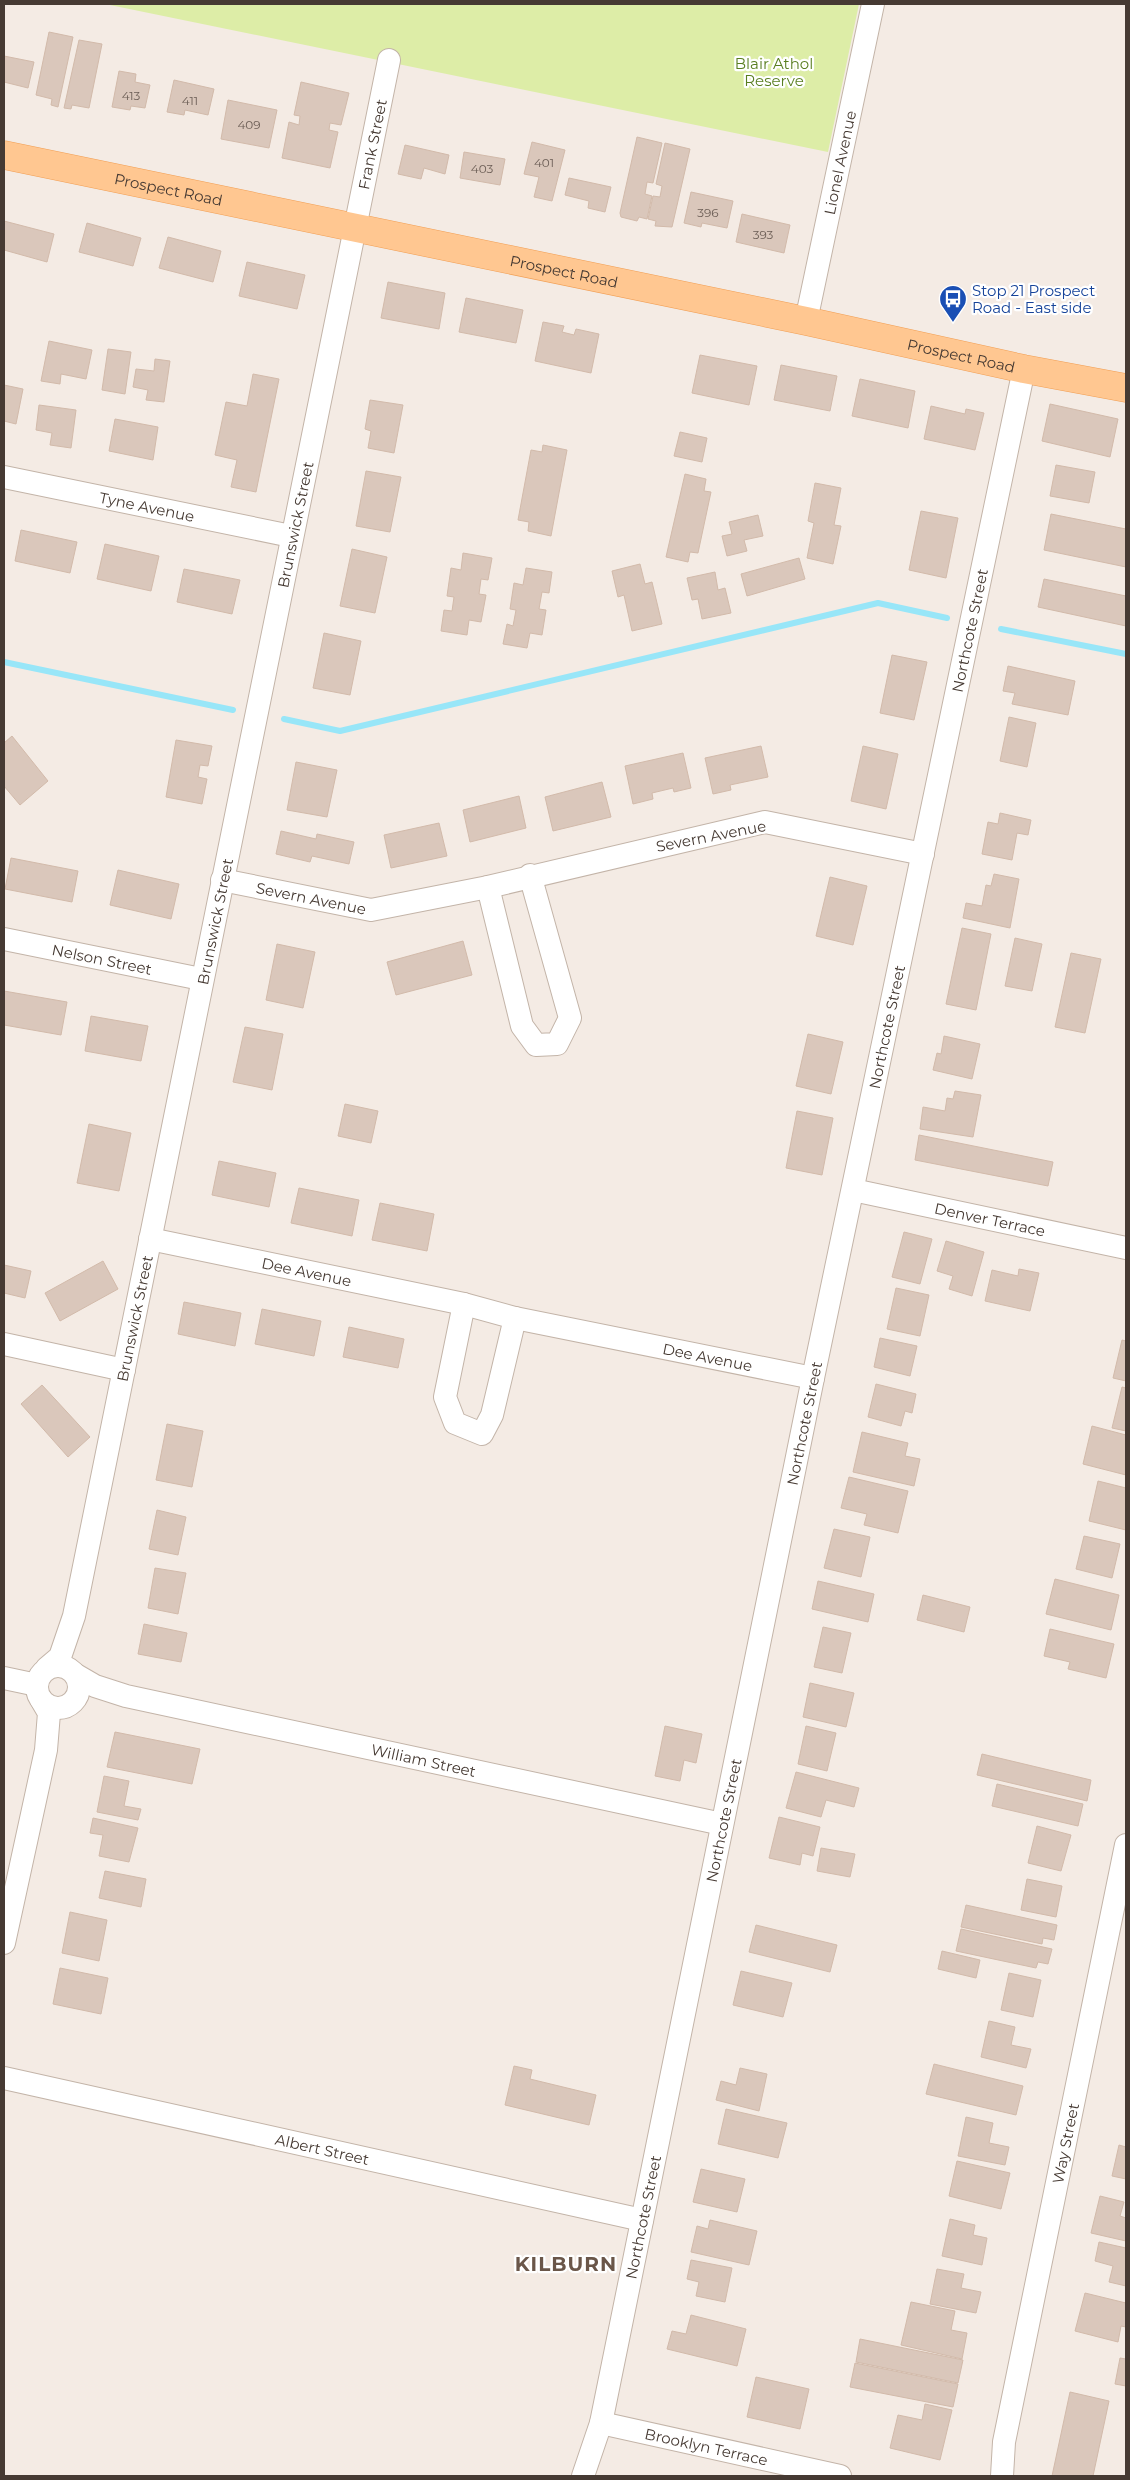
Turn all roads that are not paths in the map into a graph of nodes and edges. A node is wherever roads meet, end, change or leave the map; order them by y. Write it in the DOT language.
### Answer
graph roads {
  1 [pos="873,4"];
  2 [pos="389,60"];
  3 [pos="4,155"];
  4 [pos="353,227"];
  5 [pos="806,321"];
  6 [pos="1024,369"];
  7 [pos="1126,388"];
  8 [pos="4,477"];
  9 [pos="291,536"];
  10 [pos="923,854"];
  11 [pos="530,875"];
  12 [pos="222,880"];
  13 [pos="488,887"];
  14 [pos="4,939"];
  15 [pos="201,978"];
  16 [pos="853,1190"];
  17 [pos="150,1239"];
  18 [pos="1126,1248"];
  19 [pos="464,1304"];
  20 [pos="515,1318"];
  21 [pos="4,1344"];
  22 [pos="124,1370"];
  23 [pos="813,1378"];
  24 [pos="74,1616"];
  25 [pos="75,1673"];
  26 [pos="4,1678"];
  27 [pos="52,1693"];
  28 [pos="126,1696"];
  29 [pos="722,1824"];
  30 [pos="1126,1845"];
  31 [pos="4,1943"];
  32 [pos="4,2078"];
  33 [pos="642,2220"];
  34 [pos="601,2423"];
  35 [pos="1004,2442"];
  36 [pos="584,2476"];
  37 [pos="840,2476"];
  38 [pos="989,2476"];
  39 [pos="1002,2476"];
  1 -- 5 [label="street, Lionel Avenue"];
  2 -- 4 [label="street, Frank Street"];
  3 -- 4 [label="main road, Prospect Road"];
  4 -- 5 [label="main road, Prospect Road"];
  4 -- 9 [label="street, Brunswick Street"];
  5 -- 6 [label="main road, Prospect Road"];
  6 -- 7 [label="main road, Prospect Road"];
  6 -- 10 [label="street, Northcote Street"];
  8 -- 9 [label="street, Tyne Avenue"];
  9 -- 12 [label="street, Brunswick Street"];
  10 -- 11 [label="street, Severn Avenue"];
  10 -- 16 [label="street, Northcote Street"];
  11 -- 13 [label="street, Severn Avenue"];
  11 -- 13 [label="street"];
  12 -- 13 [label="street, Severn Avenue"];
  12 -- 15 [label="street, Brunswick Street"];
  14 -- 15 [label="street, Nelson Street"];
  15 -- 17 [label="street, Brunswick Street"];
  16 -- 18 [label="street, Denver Terrace"];
  16 -- 23 [label="street, Northcote Street"];
  17 -- 19 [label="street, Dee Avenue"];
  17 -- 22 [label="street, Brunswick Street"];
  19 -- 20 [label="street, Dee Avenue"];
  19 -- 20 [label="street"];
  20 -- 23 [label="street, Dee Avenue"];
  21 -- 22 [label="street"];
  22 -- 24 [label="street, Brunswick Street"];
  23 -- 29 [label="street, Northcote Street"];
  24 -- 25 [label="street, Brunswick Street"];
  24 -- 27 [label="street, Brunswick Street"];
  25 -- 27 [label="street, William Street"];
  25 -- 27 [label="street, Brunswick Street"];
  25 -- 28 [label="street, William Street"];
  26 -- 27 [label="street, William Street"];
  27 -- 28 [label="street, William Street"];
  27 -- 31 [label="street, Brunswick Street"];
  28 -- 29 [label="street, William Street"];
  29 -- 33 [label="street, Northcote Street"];
  30 -- 35 [label="street, Way Street"];
  32 -- 33 [label="street, Albert Street"];
  33 -- 34 [label="street, Northcote Street"];
  34 -- 36 [label="street, Northcote Street"];
  34 -- 37 [label="street, Brooklyn Terrace"];
  35 -- 38 [label="street, Way Street"];
  35 -- 39 [label="street, Way Street"];
}
